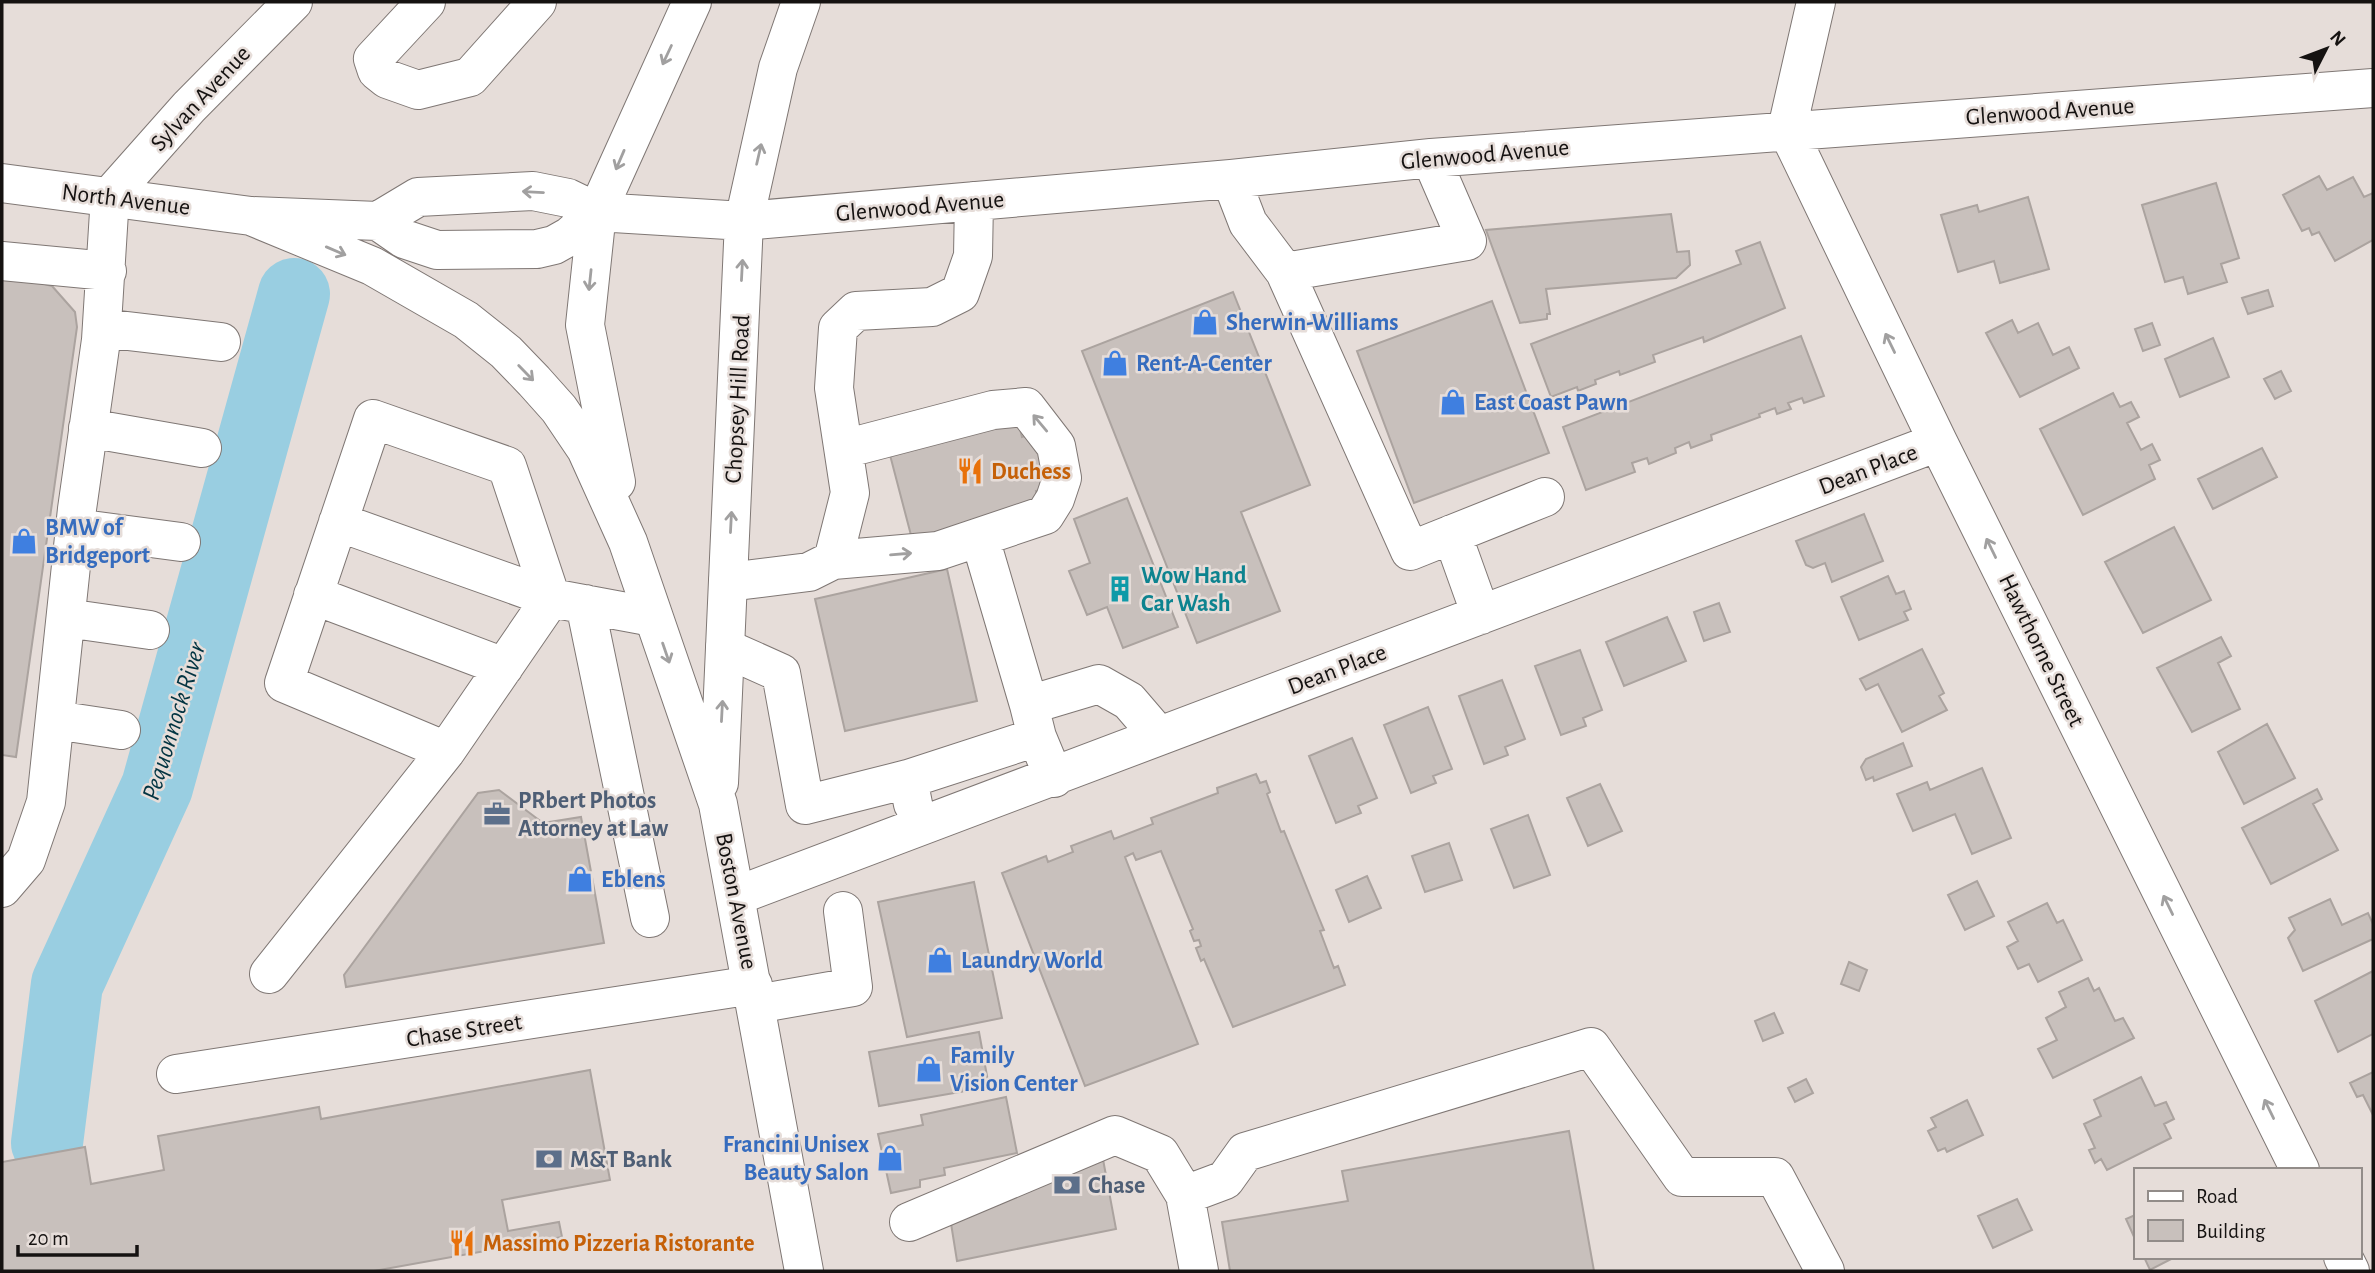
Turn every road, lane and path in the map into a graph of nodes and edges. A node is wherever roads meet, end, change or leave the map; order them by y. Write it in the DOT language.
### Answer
graph roads {
  1 [pos="293,2"];
  2 [pos="426,2"];
  3 [pos="537,2"];
  4 [pos="692,2"];
  5 [pos="801,2"];
  6 [pos="1813,15"];
  7 [pos="2373,88"];
  8 [pos="1787,129"];
  9 [pos="1431,158"];
  10 [pos="1231,179"];
  11 [pos="2,183"];
  12 [pos="110,196"];
  13 [pos="974,201"];
  14 [pos="597,212"];
  15 [pos="251,216"];
  16 [pos="378,221"];
  17 [pos="744,221"];
  18 [pos="2,261"];
  19 [pos="107,271"];
  20 [pos="1285,272"];
  21 [pos="102,328"];
  22 [pos="221,342"];
  23 [pos="88,428"];
  24 [pos="1938,442"];
  25 [pos="202,448"];
  26 [pos="844,449"];
  27 [pos="1545,497"];
  28 [pos="338,522"];
  29 [pos="75,528"];
  30 [pos="1452,534"];
  31 [pos="980,538"];
  32 [pos="181,541"];
  33 [pos="628,542"];
  34 [pos="833,560"];
  35 [pos="729,582"];
  36 [pos="313,595"];
  37 [pos="568,601"];
  38 [pos="1481,615"];
  39 [pos="653,617"];
  40 [pos="66,618"];
  41 [pos="150,630"];
  42 [pos="725,648"];
  43 [pos="504,667"];
  44 [pos="55,720"];
  45 [pos="1033,721"];
  46 [pos="121,730"];
  47 [pos="1159,736"];
  48 [pos="446,751"];
  49 [pos="1054,778"];
  50 [pos="908,779"];
  51 [pos="718,804"];
  52 [pos="918,827"];
  53 [pos="10,868"];
  54 [pos="737,896"];
  55 [pos="844,911"];
  56 [pos="650,918"];
  57 [pos="269,974"];
  58 [pos="755,994"];
  59 [pos="176,1074"];
  60 [pos="2299,1168"];
  61 [pos="1185,1195"];
  62 [pos="909,1222"];
  63 [pos="803,1271"];
  64 [pos="1199,1271"];
  65 [pos="1825,1271"];
  1 -- 12 [label="street, Sylvan Avenue"];
  2 -- 3 [label="street"];
  4 -- 14 [label="street, one-way"];
  17 -- 5 [label="street, Chopsey Hill Road, one-way"];
  6 -- 8 [label="street"];
  7 -- 8 [label="street, Glenwood Avenue"];
  8 -- 9 [label="street, Glenwood Avenue"];
  24 -- 8 [label="street, Hawthorne Street, one-way"];
  9 -- 10 [label="street, Glenwood Avenue"];
  9 -- 20 [label="street"];
  10 -- 13 [label="street, Glenwood Avenue"];
  10 -- 20 [label="street"];
  11 -- 12 [label="street, North Avenue"];
  12 -- 15 [label="street, North Avenue"];
  12 -- 19 [label="street"];
  13 -- 17 [label="street, Glenwood Avenue"];
  13 -- 26 [label="street"];
  14 -- 16 [label="street, Glenwood Avenue, one-way"];
  14 -- 16 [label="street"];
  14 -- 17 [label="street, Glenwood Avenue"];
  14 -- 33 [label="street, one-way"];
  15 -- 16 [label="street"];
  15 -- 33 [label="street, one-way"];
  35 -- 17 [label="street, Chopsey Hill Road, one-way"];
  18 -- 19 [label="street"];
  19 -- 21 [label="street"];
  20 -- 30 [label="street"];
  21 -- 22 [label="street"];
  21 -- 23 [label="street"];
  23 -- 25 [label="street"];
  23 -- 29 [label="street"];
  24 -- 38 [label="street, Dean Place"];
  60 -- 24 [label="street, Hawthorne Street, one-way"];
  31 -- 26 [label="street, one-way"];
  26 -- 34 [label="street"];
  27 -- 30 [label="street"];
  28 -- 36 [label="street"];
  28 -- 37 [label="street"];
  28 -- 37 [label="street"];
  29 -- 32 [label="street"];
  29 -- 40 [label="street"];
  30 -- 38 [label="street"];
  34 -- 31 [label="street, one-way"];
  31 -- 45 [label="street"];
  33 -- 39 [label="street, Boston Avenue"];
  34 -- 35 [label="street"];
  35 -- 42 [label="street, Chopsey Hill Road"];
  36 -- 43 [label="street"];
  36 -- 48 [label="street"];
  37 -- 39 [label="street"];
  37 -- 43 [label="street"];
  37 -- 56 [label="street"];
  38 -- 47 [label="street, Dean Place"];
  39 -- 51 [label="street, Boston Avenue, one-way"];
  40 -- 41 [label="street"];
  40 -- 44 [label="street"];
  42 -- 50 [label="street"];
  51 -- 42 [label="street, Chopsey Hill Road, one-way"];
  43 -- 48 [label="street"];
  44 -- 46 [label="street"];
  44 -- 53 [label="street"];
  45 -- 47 [label="street"];
  45 -- 49 [label="street"];
  45 -- 50 [label="street"];
  47 -- 49 [label="street, Dean Place"];
  48 -- 57 [label="street"];
  49 -- 52 [label="street, Dean Place"];
  50 -- 52 [label="street"];
  51 -- 54 [label="street, Boston Avenue"];
  52 -- 54 [label="street, Dean Place"];
  54 -- 58 [label="street, Boston Avenue"];
  55 -- 58 [label="street, Chase Street"];
  58 -- 59 [label="street, Chase Street"];
  58 -- 63 [label="street, Boston Avenue"];
  61 -- 62 [label="street"];
  61 -- 64 [label="street"];
  61 -- 65 [label="street"];
}
